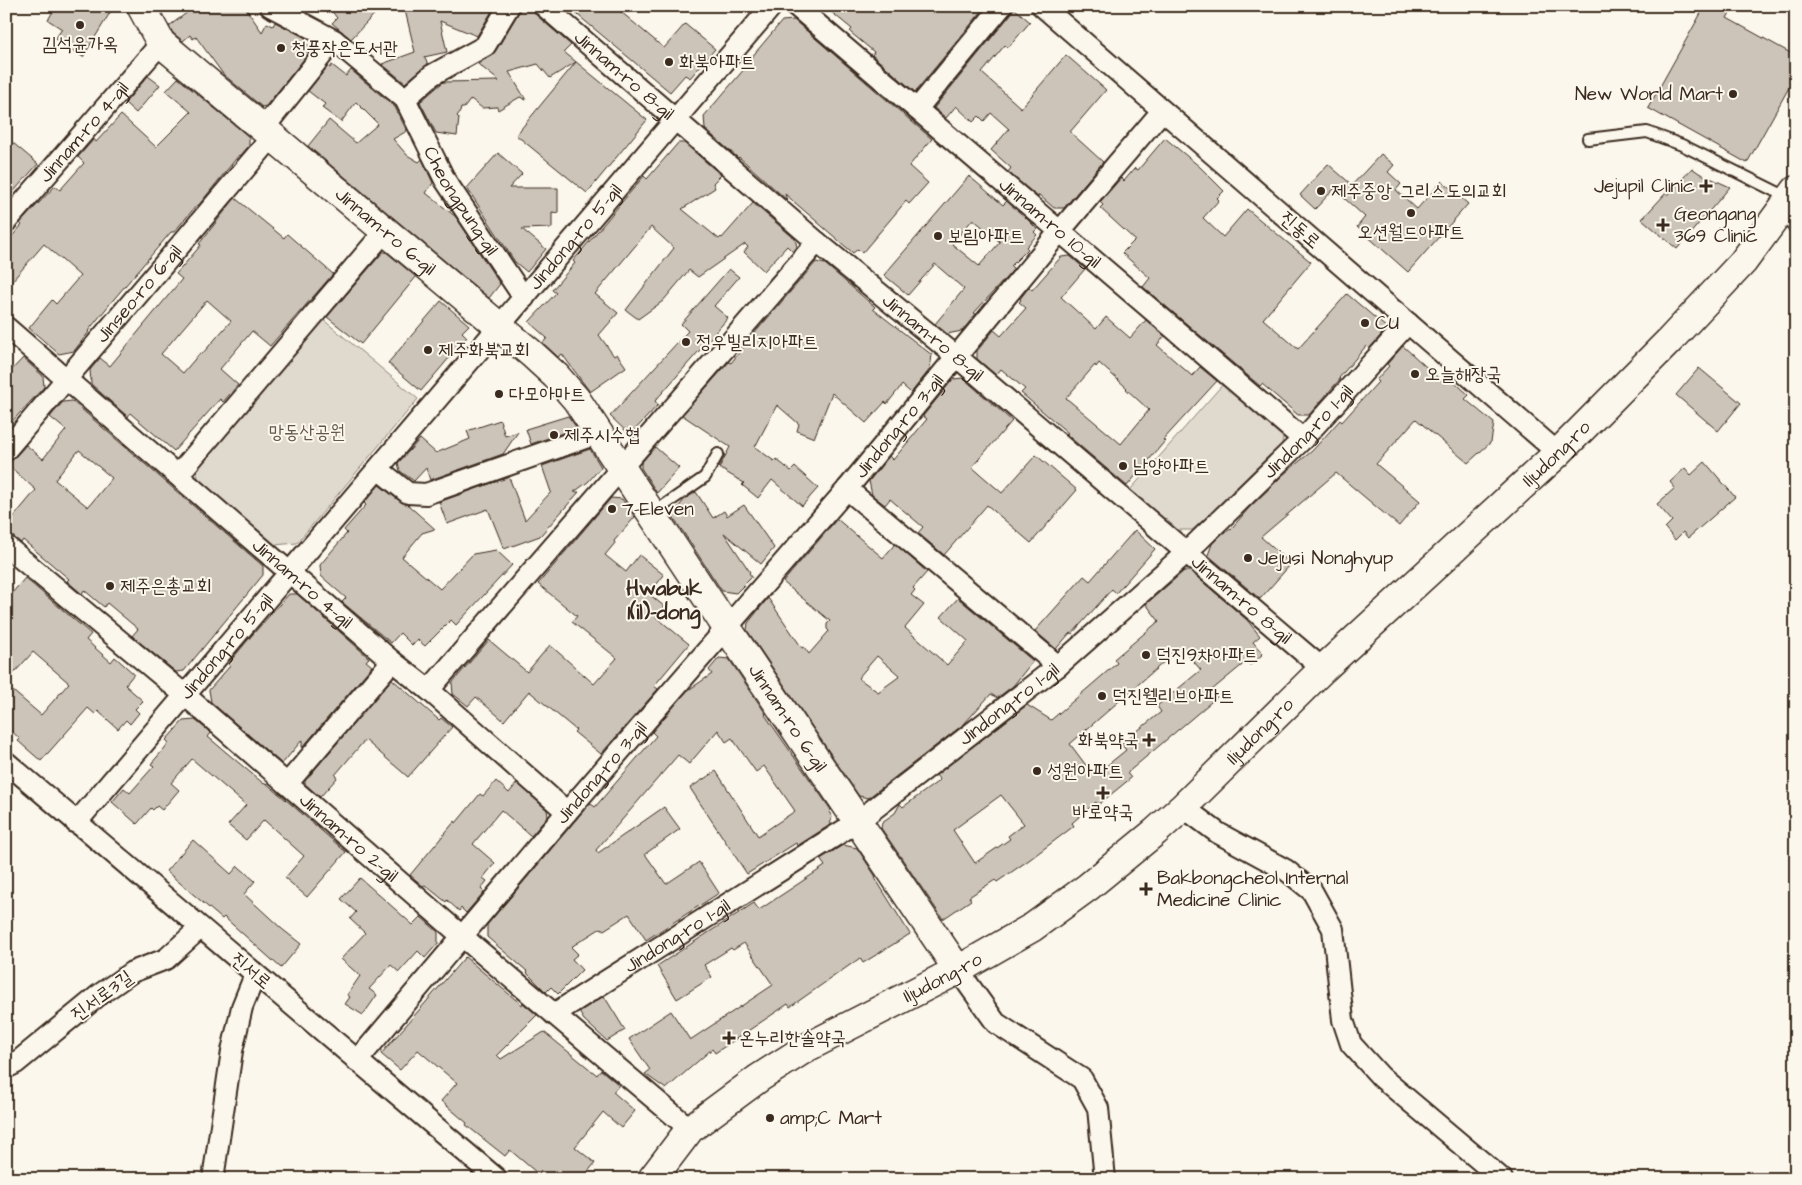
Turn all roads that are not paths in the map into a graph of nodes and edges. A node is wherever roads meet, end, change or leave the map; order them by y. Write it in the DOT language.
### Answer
graph roads {
  1 [pos="141,6"];
  2 [pos="509,6"];
  3 [pos="544,6"];
  4 [pos="772,6"];
  5 [pos="796,6"];
  6 [pos="1002,6"];
  7 [pos="1042,6"];
  8 [pos="281,8"];
  9 [pos="334,40"];
  10 [pos="161,43"];
  11 [pos="405,99"];
  12 [pos="917,109"];
  13 [pos="1162,111"];
  14 [pos="675,120"];
  15 [pos="268,133"];
  16 [pos="1588,138"];
  17 [pos="1791,205"];
  18 [pos="6,222"];
  19 [pos="385,231"];
  20 [pos="1060,231"];
  21 [pos="817,242"];
  22 [pos="524,298"];
  23 [pos="1408,323"];
  24 [pos="6,327"];
  25 [pos="500,327"];
  26 [pos="957,356"];
  27 [pos="67,380"];
  28 [pos="598,433"];
  29 [pos="1303,439"];
  30 [pos="6,450"];
  31 [pos="1558,453"];
  32 [pos="718,454"];
  33 [pos="620,467"];
  34 [pos="378,469"];
  35 [pos="178,476"];
  36 [pos="847,489"];
  37 [pos="652,514"];
  38 [pos="6,546"];
  39 [pos="1186,552"];
  40 [pos="290,573"];
  41 [pos="727,628"];
  42 [pos="392,660"];
  43 [pos="1058,666"];
  44 [pos="1323,668"];
  45 [pos="428,690"];
  46 [pos="186,696"];
  47 [pos="6,762"];
  48 [pos="287,784"];
  49 [pos="1183,807"];
  50 [pos="567,812"];
  51 [pos="857,822"];
  52 [pos="76,823"];
  53 [pos="200,928"];
  54 [pos="463,937"];
  55 [pos="958,970"];
  56 [pos="255,975"];
  57 [pos="554,1014"];
  58 [pos="358,1060"];
  59 [pos="6,1068"];
  60 [pos="690,1129"];
  61 [pos="214,1179"];
  62 [pos="496,1179"];
  63 [pos="652,1179"];
  64 [pos="1106,1179"];
  65 [pos="1502,1179"];
  1 -- 10 [label="main road, Jinnam-ro 6-gil"];
  2 -- 11 [label="street"];
  3 -- 14 [label="street, Jinnam-ro 8-gil"];
  4 -- 14 [label="street, Jindong-ro 5-gil"];
  5 -- 12 [label="street, Jinnam-ro 10-gil"];
  6 -- 12 [label="street"];
  7 -- 13 [label="street, 진동로"];
  8 -- 9 [label="street, Cheongpung-gil"];
  9 -- 11 [label="street, Cheongpung-gil"];
  9 -- 15 [label="street, Jinseo-ro 6-gil"];
  10 -- 15 [label="main road, Jinnam-ro 6-gil"];
  10 -- 18 [label="street, Jinnam-ro 4-gil"];
  11 -- 22 [label="street, Cheongpung-gil"];
  12 -- 20 [label="street, Jinnam-ro 10-gil"];
  13 -- 20 [label="street, Jindong-ro 3-gil"];
  13 -- 23 [label="street, 진동로"];
  14 -- 21 [label="street, Jinnam-ro 8-gil"];
  14 -- 22 [label="street, Jindong-ro 5-gil"];
  15 -- 19 [label="main road, Jinnam-ro 6-gil"];
  15 -- 27 [label="street, Jinseo-ro 6-gil"];
  16 -- 17 [label="lane"];
  17 -- 31 [label="main road, Iljudong-ro"];
  19 -- 25 [label="main road, Jinnam-ro 6-gil"];
  19 -- 35 [label="street"];
  20 -- 26 [label="street, Jindong-ro 3-gil"];
  20 -- 29 [label="street, Jinnam-ro 10-gil"];
  21 -- 26 [label="street, Jinnam-ro 8-gil"];
  21 -- 33 [label="street"];
  22 -- 25 [label="street, Jindong-ro 5-gil"];
  23 -- 29 [label="street, Jindong-ro 1-gil"];
  23 -- 31 [label="street, 진동로"];
  24 -- 27 [label="street, Jinnam-ro 4-gil"];
  25 -- 28 [label="main road, Jinnam-ro 6-gil"];
  25 -- 34 [label="street, Jindong-ro 5-gil"];
  26 -- 36 [label="street, Jindong-ro 3-gil"];
  26 -- 39 [label="street, Jinnam-ro 8-gil"];
  27 -- 30 [label="street, Jinseo-ro 6-gil"];
  27 -- 35 [label="street, Jinnam-ro 4-gil"];
  28 -- 33 [label="main road, Jinnam-ro 6-gil"];
  28 -- 34 [label="street"];
  29 -- 39 [label="street, Jindong-ro 1-gil"];
  31 -- 44 [label="main road, Iljudong-ro"];
  32 -- 37 [label="lane"];
  33 -- 37 [label="main road, Jinnam-ro 6-gil"];
  33 -- 45 [label="street"];
  34 -- 40 [label="street, Jindong-ro 5-gil"];
  35 -- 40 [label="street, Jinnam-ro 4-gil"];
  36 -- 41 [label="street, Jindong-ro 3-gil"];
  36 -- 43 [label="street, Jindong-ro 3-gil"];
  37 -- 41 [label="main road, Jinnam-ro 6-gil"];
  38 -- 46 [label="street, Jinnam-ro 2-gil"];
  39 -- 43 [label="street, Jindong-ro 1-gil"];
  39 -- 44 [label="street, Jinnam-ro 8-gil"];
  40 -- 42 [label="street, Jinnam-ro 4-gil"];
  40 -- 46 [label="street, Jindong-ro 5-gil"];
  41 -- 50 [label="street, Jindong-ro 3-gil"];
  41 -- 51 [label="main road, Jinnam-ro 6-gil"];
  42 -- 45 [label="street, Jinnam-ro 4-gil"];
  42 -- 48 [label="street"];
  43 -- 51 [label="street, Jindong-ro 1-gil"];
  44 -- 49 [label="main road, Iljudong-ro"];
  45 -- 50 [label="street, Jinnam-ro 4-gil"];
  46 -- 48 [label="street, Jinnam-ro 2-gil"];
  46 -- 52 [label="street, Jindong-ro 5-gil"];
  47 -- 52 [label="street, 진서로"];
  48 -- 54 [label="street, Jinnam-ro 2-gil"];
  49 -- 55 [label="main road, Iljudong-ro"];
  49 -- 65 [label="street"];
  50 -- 54 [label="street, Jindong-ro 3-gil"];
  51 -- 55 [label="main road, Jinnam-ro 6-gil"];
  51 -- 57 [label="street, Jindong-ro 1-gil"];
  52 -- 53 [label="street, 진서로"];
  53 -- 56 [label="street, 진서로"];
  53 -- 59 [label="street, 진서로3길"];
  54 -- 57 [label="street, Jinnam-ro 2-gil"];
  54 -- 58 [label="street, Jindong-ro 3-gil"];
  55 -- 60 [label="main road, Iljudong-ro"];
  55 -- 64 [label="street"];
  56 -- 58 [label="street, 진서로"];
  56 -- 61 [label="street"];
  57 -- 60 [label="street, Jinnam-ro 2-gil"];
  58 -- 62 [label="street, 진서로"];
  60 -- 63 [label="main road, Iljudong-ro"];
}
